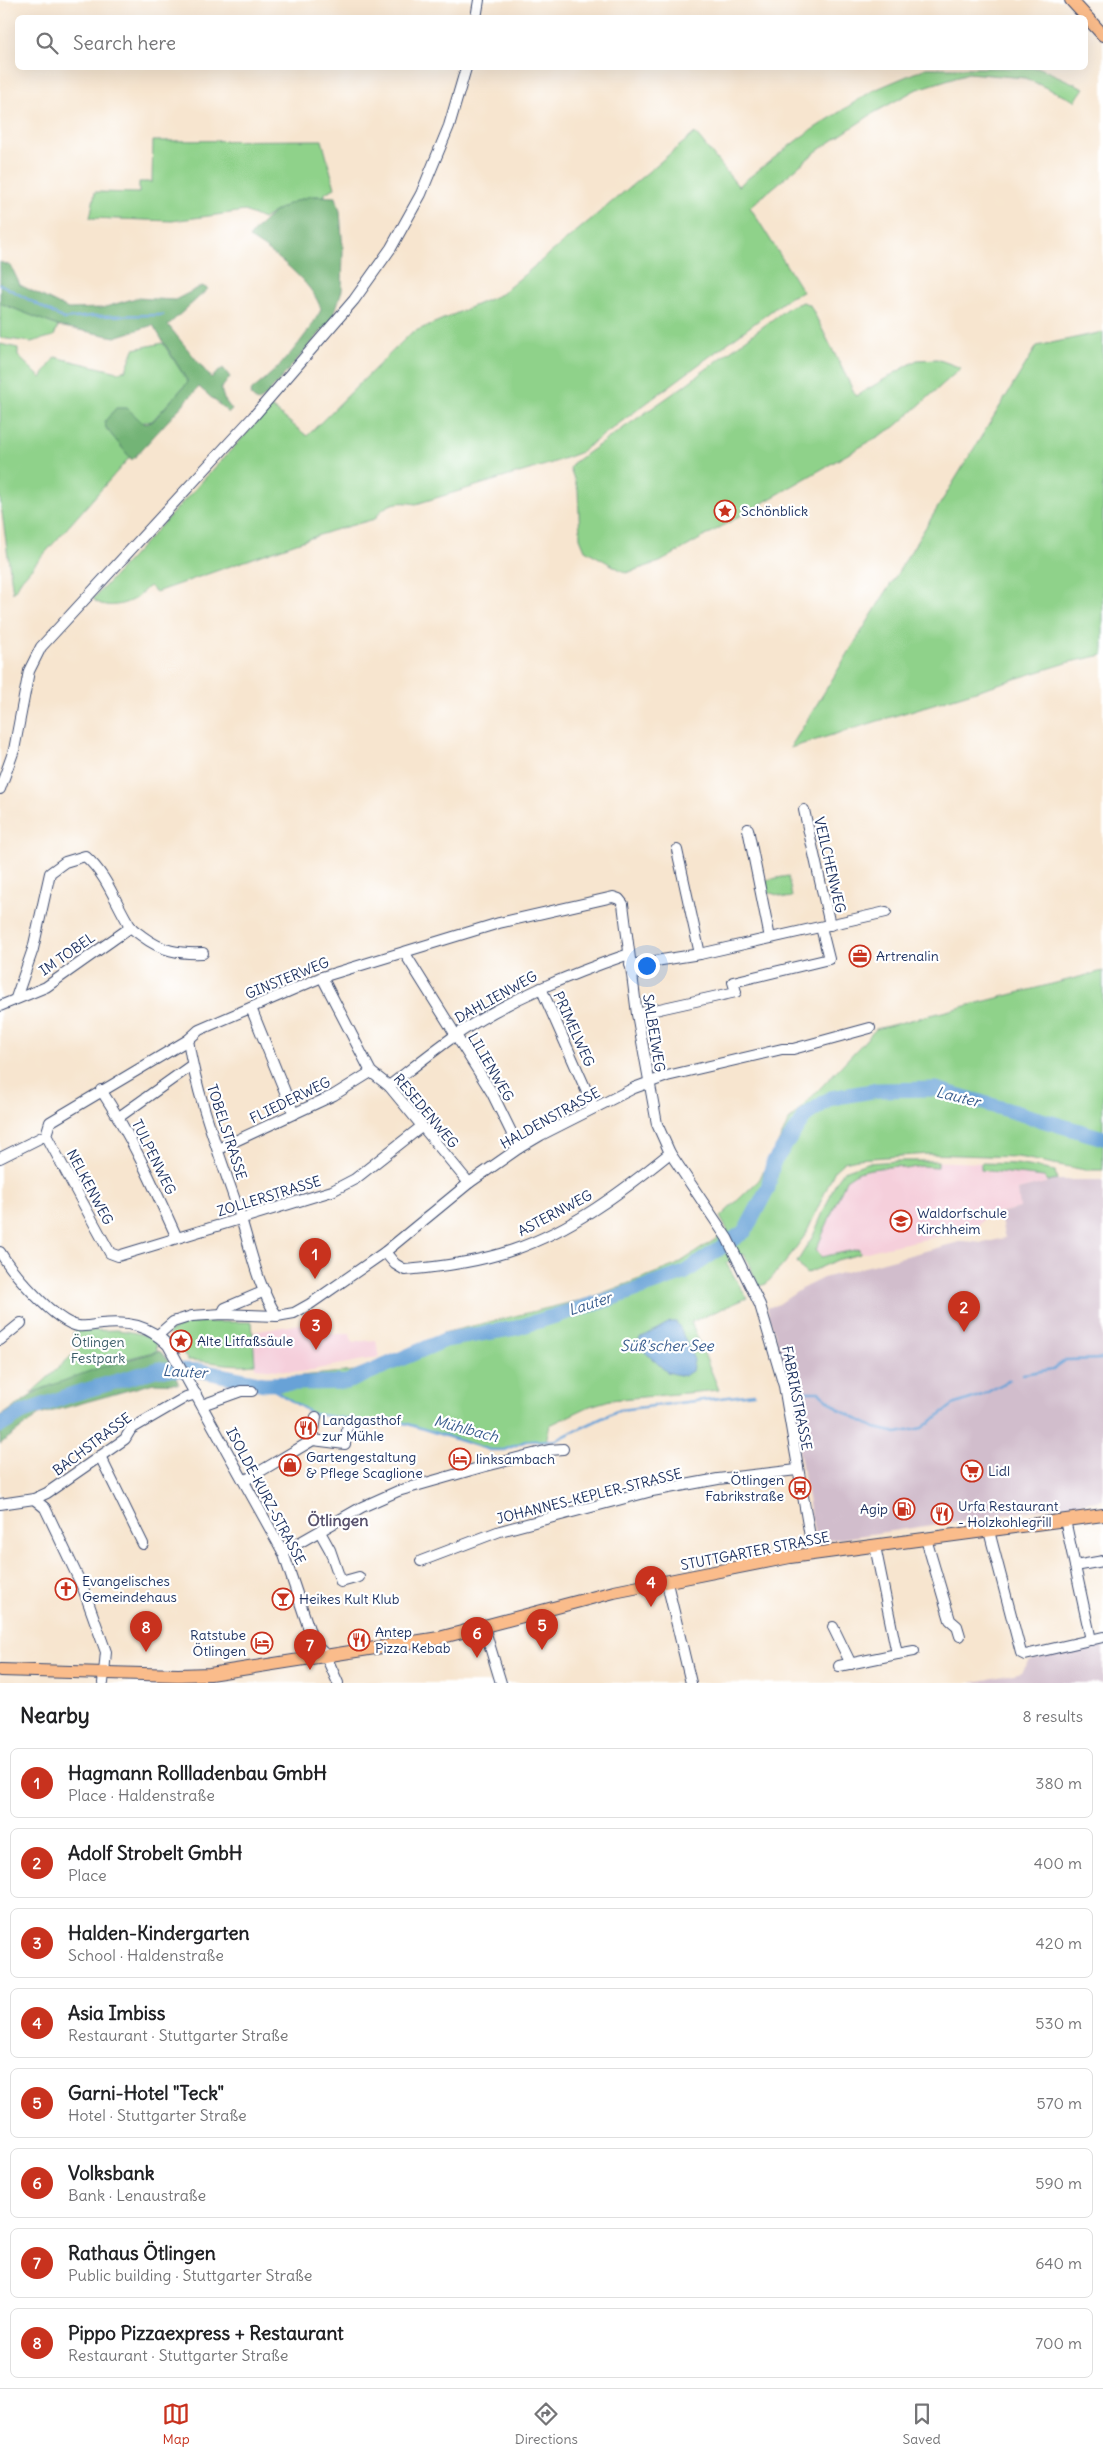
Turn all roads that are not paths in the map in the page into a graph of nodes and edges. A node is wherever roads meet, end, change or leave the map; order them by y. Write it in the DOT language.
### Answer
graph roads {
  1 [pos="479,0"];
  2 [pos="1071,0"];
  3 [pos="476,15"];
  4 [pos="1085,15"];
  5 [pos="1088,19"];
  6 [pos="1103,35"];
  7 [pos="465,70"];
  8 [pos="0,789"];
  9 [pos="804,810"];
  10 [pos="748,829"];
  11 [pos="677,850"];
  12 [pos="619,899"];
  13 [pos="886,912"];
  14 [pos="826,926"];
  15 [pos="131,927"];
  16 [pos="770,938"];
  17 [pos="203,952"];
  18 [pos="404,952"];
  19 [pos="629,954"];
  20 [pos="700,954"];
  21 [pos="630,965"];
  22 [pos="322,977"];
  23 [pos="540,988"];
  24 [pos="16,998"];
  25 [pos="0,1006"];
  26 [pos="252,1008"];
  27 [pos="637,1014"];
  28 [pos="870,1028"];
  29 [pos="457,1035"];
  30 [pos="188,1040"];
  31 [pos="192,1065"];
  32 [pos="371,1072"];
  33 [pos="648,1083"];
  34 [pos="389,1086"];
  35 [pos="101,1090"];
  36 [pos="594,1108"];
  37 [pos="294,1114"];
  38 [pos="119,1116"];
  39 [pos="421,1127"];
  40 [pos="46,1134"];
  41 [pos="519,1148"];
  42 [pos="218,1149"];
  43 [pos="670,1152"];
  44 [pos="0,1158"];
  45 [pos="469,1183"];
  46 [pos="241,1220"];
  47 [pos="177,1238"];
  48 [pos="110,1252"];
  49 [pos="385,1252"];
  50 [pos="2,1258"];
  51 [pos="265,1291"];
  52 [pos="222,1314"];
  53 [pos="277,1316"];
  54 [pos="21,1323"];
  55 [pos="158,1334"];
  56 [pos="0,1340"];
  57 [pos="252,1391"];
  58 [pos="196,1394"];
  59 [pos="202,1405"];
  60 [pos="316,1417"];
  61 [pos="348,1424"];
  62 [pos="314,1440"];
  63 [pos="563,1449"];
  64 [pos="100,1456"];
  65 [pos="797,1470"];
  66 [pos="244,1481"];
  67 [pos="34,1499"];
  68 [pos="0,1504"];
  69 [pos="1103,1515"];
  70 [pos="1065,1520"];
  71 [pos="988,1531"];
  72 [pos="320,1532"];
  73 [pos="926,1539"];
  74 [pos="143,1544"];
  75 [pos="875,1546"];
  76 [pos="283,1552"];
  77 [pos="812,1554"];
  78 [pos="422,1561"];
  79 [pos="1103,1561"];
  80 [pos="1075,1566"];
  81 [pos="359,1577"];
  82 [pos="667,1583"];
  83 [pos="484,1627"];
  84 [pos="833,1627"];
  85 [pos="960,1636"];
  86 [pos="1103,1637"];
  87 [pos="1091,1640"];
  88 [pos="914,1651"];
  89 [pos="325,1654"];
  90 [pos="897,1654"];
  91 [pos="851,1664"];
  92 [pos="838,1666"];
  93 [pos="0,1670"];
  94 [pos="104,1678"];
  95 [pos="338,1683"];
  96 [pos="501,1683"];
  97 [pos="691,1683"];
  1 -- 3 [label="street"];
  2 -- 4 [label="main road"];
  5 -- 6 [label="main road"];
  7 -- 8 [label="street"];
  9 -- 14 [label="street, VEILCHENWEG"];
  10 -- 16 [label="street"];
  11 -- 20 [label="street"];
  12 -- 18 [label="street, GINSTERWEG"];
  12 -- 19 [label="street, SALBEIWEG"];
  13 -- 14 [label="street, VEILCHENWEG"];
  14 -- 16 [label="street, VEILCHENWEG"];
  14 -- 27 [label="street"];
  15 -- 17 [label="street, IM TOBEL"];
  15 -- 24 [label="street, IM TOBEL"];
  15 -- 24 [label="street, IM TOBEL"];
  16 -- 20 [label="street, VEILCHENWEG"];
  18 -- 22 [label="street, GINSTERWEG"];
  18 -- 29 [label="street, LILIENWEG"];
  19 -- 21 [label="street, SALBEIWEG"];
  19 -- 23 [label="street, DAHLIENWEG"];
  20 -- 21 [label="street, VEILCHENWEG"];
  21 -- 27 [label="street, SALBEIWEG"];
  22 -- 26 [label="street, GINSTERWEG"];
  22 -- 32 [label="street, RESEDENWEG"];
  23 -- 29 [label="street, DAHLIENWEG"];
  23 -- 36 [label="street, PRIMELWEG"];
  24 -- 25 [label="street, IM TOBEL"];
  26 -- 30 [label="street, GINSTERWEG"];
  26 -- 37 [label="street"];
  27 -- 33 [label="street, SALBEIWEG"];
  28 -- 33 [label="street, HALDENSTRASSE"];
  29 -- 34 [label="street, DAHLIENWEG"];
  29 -- 41 [label="street, LILIENWEG"];
  30 -- 31 [label="street, TOBELSTRASSE"];
  30 -- 35 [label="street, GINSTERWEG"];
  31 -- 38 [label="street"];
  31 -- 42 [label="street, TOBELSTRASSE"];
  32 -- 34 [label="street, RESEDENWEG"];
  32 -- 37 [label="street, FLIEDERWEG"];
  33 -- 36 [label="street, HALDENSTRASSE"];
  33 -- 43 [label="street"];
  34 -- 39 [label="street, RESEDENWEG"];
  35 -- 38 [label="street, TULPENWEG"];
  35 -- 40 [label="street, GINSTERWEG"];
  36 -- 41 [label="street, HALDENSTRASSE"];
  37 -- 42 [label="street, FLIEDERWEG"];
  38 -- 47 [label="street, TULPENWEG"];
  39 -- 45 [label="street, RESEDENWEG"];
  39 -- 46 [label="street, ZOLLERSTRASSE"];
  40 -- 44 [label="street, GINSTERWEG"];
  40 -- 48 [label="street, NELKENWEG"];
  41 -- 45 [label="street, HALDENSTRASSE"];
  42 -- 46 [label="street, TOBELSTRASSE"];
  43 -- 49 [label="street, ASTERNWEG"];
  43 -- 65 [label="street, FABRIKSTRASSE"];
  45 -- 49 [label="street, HALDENSTRASSE"];
  46 -- 47 [label="street, ZOLLERSTRASSE"];
  46 -- 51 [label="street, TOBELSTRASSE"];
  47 -- 48 [label="street, ZOLLERSTRASSE"];
  49 -- 53 [label="street, HALDENSTRASSE"];
  50 -- 55 [label="street"];
  51 -- 52 [label="street, HALDENSTRASSE"];
  51 -- 53 [label="street, TOBELSTRASSE"];
  52 -- 53 [label="street, HALDENSTRASSE"];
  52 -- 55 [label="street, HALDENSTRASSE"];
  54 -- 56 [label="street"];
  55 -- 58 [label="street, ISOLDE-KURZ-STRASSE"];
  57 -- 59 [label="street"];
  58 -- 59 [label="street, ISOLDE-KURZ-STRASSE"];
  58 -- 64 [label="street, BACHSTRASSE"];
  59 -- 66 [label="street, ISOLDE-KURZ-STRASSE"];
  60 -- 62 [label="street"];
  61 -- 62 [label="street"];
  62 -- 66 [label="street"];
  63 -- 72 [label="street"];
  64 -- 67 [label="street, BACHSTRASSE"];
  64 -- 74 [label="street"];
  65 -- 77 [label="street, FABRIKSTRASSE"];
  65 -- 78 [label="street, JOHANNES-KEPLER-STRASSE"];
  66 -- 76 [label="street, ISOLDE-KURZ-STRASSE"];
  67 -- 68 [label="street, BACHSTRASSE"];
  67 -- 94 [label="street"];
  69 -- 70 [label="main road, STUTTGARTER STRASSE"];
  70 -- 71 [label="main road, STUTTGARTER STRASSE"];
  70 -- 80 [label="street"];
  71 -- 73 [label="main road, STUTTGARTER STRASSE"];
  71 -- 87 [label="street"];
  72 -- 76 [label="street"];
  72 -- 81 [label="street"];
  73 -- 75 [label="main road, STUTTGARTER STRASSE"];
  73 -- 85 [label="street"];
  75 -- 77 [label="main road, STUTTGARTER STRASSE"];
  75 -- 90 [label="street"];
  76 -- 89 [label="street, ISOLDE-KURZ-STRASSE"];
  77 -- 82 [label="main road, STUTTGARTER STRASSE"];
  79 -- 80 [label="street"];
  80 -- 87 [label="street"];
  82 -- 83 [label="main road, STUTTGARTER STRASSE"];
  82 -- 97 [label="street"];
  83 -- 89 [label="main road, STUTTGARTER STRASSE"];
  83 -- 96 [label="street"];
  84 -- 91 [label="street"];
  86 -- 87 [label="street"];
  88 -- 90 [label="street"];
  89 -- 94 [label="main road, STUTTGARTER STRASSE"];
  89 -- 95 [label="street, ISOLDE-KURZ-STRASSE"];
  90 -- 91 [label="street"];
  91 -- 92 [label="street"];
  93 -- 94 [label="main road, STUTTGARTER STRASSE"];
}
